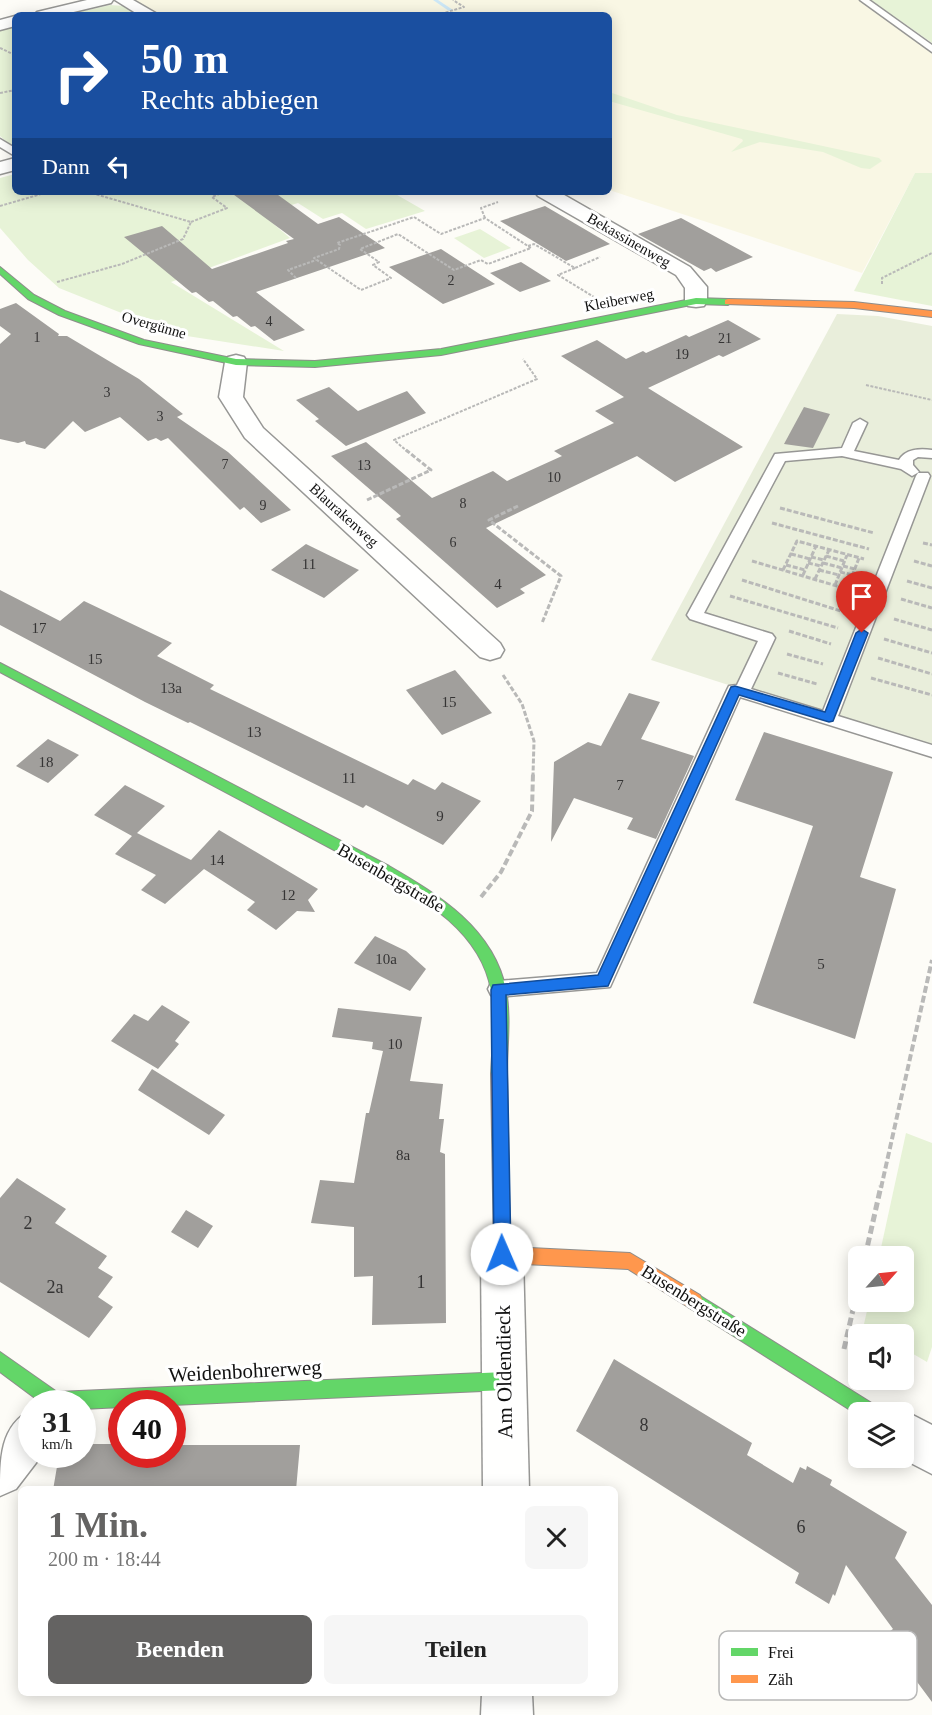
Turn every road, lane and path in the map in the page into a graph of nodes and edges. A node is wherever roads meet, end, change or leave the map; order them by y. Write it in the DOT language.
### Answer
graph roads {
  1 [pos="106,0"];
  2 [pos="122,0"];
  3 [pos="453,0"];
  4 [pos="864,0"];
  5 [pos="55,12"];
  6 [pos="145,12"];
  7 [pos="447,12"];
  8 [pos="932,49"];
  9 [pos="38,195"];
  10 [pos="98,195"];
  11 [pos="216,195"];
  12 [pos="550,195"];
  13 [pos="498,202"];
  14 [pos="0,206"];
  15 [pos="485,218"];
  16 [pos="191,222"];
  17 [pos="528,246"];
  18 [pos="932,253"];
  19 [pos="600,257"];
  20 [pos="317,260"];
  21 [pos="574,268"];
  22 [pos="0,270"];
  23 [pos="296,278"];
  24 [pos="25,292"];
  25 [pos="696,301"];
  26 [pos="902,309"];
  27 [pos="932,314"];
  28 [pos="623,316"];
  29 [pos="508,339"];
  30 [pos="236,362"];
  31 [pos="315,364"];
  32 [pos="866,385"];
  33 [pos="932,400"];
  34 [pos="860,423"];
  35 [pos="931,452"];
  36 [pos="846,453"];
  37 [pos="906,466"];
  38 [pos="928,477"];
  39 [pos="366,501"];
  40 [pos="756,502"];
  41 [pos="518,506"];
  42 [pos="748,516"];
  43 [pos="898,540"];
  44 [pos="816,546"];
  45 [pos="829,550"];
  46 [pos="728,554"];
  47 [pos="791,554"];
  48 [pos="847,555"];
  49 [pos="859,558"];
  50 [pos="810,560"];
  51 [pos="890,561"];
  52 [pos="822,563"];
  53 [pos="786,565"];
  54 [pos="932,566"];
  55 [pos="842,569"];
  56 [pos="855,569"];
  57 [pos="783,570"];
  58 [pos="805,570"];
  59 [pos="718,573"];
  60 [pos="853,575"];
  61 [pos="802,576"];
  62 [pos="814,579"];
  63 [pos="835,585"];
  64 [pos="710,589"];
  65 [pos="847,589"];
  66 [pos="877,595"];
  67 [pos="932,608"];
  68 [pos="542,623"];
  69 [pos="865,625"];
  70 [pos="932,630"];
  71 [pos="789,632"];
  72 [pos="490,650"];
  73 [pos="855,651"];
  74 [pos="932,653"];
  75 [pos="754,666"];
  76 [pos="0,667"];
  77 [pos="932,674"];
  78 [pos="839,690"];
  79 [pos="742,692"];
  80 [pos="829,718"];
  81 [pos="932,751"];
  82 [pos="462,921"];
  83 [pos="932,960"];
  84 [pos="498,990"];
  85 [pos="867,1246"];
  86 [pos="502,1254"];
  87 [pos="853,1312"];
  88 [pos="0,1361"];
  89 [pos="505,1381"];
  90 [pos="26,1390"];
  91 [pos="835,1390"];
  92 [pos="854,1402"];
  93 [pos="96,1409"];
  94 [pos="914,1440"];
  95 [pos="18,1449"];
  96 [pos="932,1451"];
  97 [pos="0,1473"];
  98 [pos="506,1486"];
  99 [pos="507,1696"];
  100 [pos="507,1715"];
  1 -- 5 [label="street"];
  2 -- 6 [label="street"];
  3 -- 7 [label="path"];
  4 -- 8 [label="lane"];
  9 -- 14 [label="path"];
  10 -- 16 [label="path"];
  11 -- 16 [label="path"];
  12 -- 25 [label="street, Bekassinenweg"];
  13 -- 15 [label="path"];
  15 -- 17 [label="path"];
  15 -- 20 [label="path"];
  16 -- 24 [label="path"];
  17 -- 20 [label="path"];
  17 -- 21 [label="path"];
  18 -- 26 [label="path"];
  19 -- 21 [label="path"];
  20 -- 23 [label="path"];
  21 -- 28 [label="path"];
  22 -- 24 [label="street, Overgünne"];
  24 -- 30 [label="street, Overgünne"];
  25 -- 26 [label="street, Kleiberweg"];
  25 -- 28 [label="street, Kleiberweg"];
  26 -- 27 [label="street, Kleiberweg"];
  28 -- 29 [label="street, Kleiberweg"];
  29 -- 31 [label="street, Kleiberweg"];
  29 -- 39 [label="path"];
  30 -- 31 [label="street, Overgünne"];
  30 -- 72 [label="street, Blaurakenweg"];
  32 -- 33 [label="path"];
  34 -- 36 [label="lane"];
  35 -- 37 [label="lane"];
  36 -- 37 [label="lane"];
  36 -- 40 [label="lane"];
  37 -- 38 [label="lane"];
  38 -- 43 [label="lane"];
  40 -- 42 [label="lane"];
  40 -- 43 [label="path"];
  41 -- 68 [label="path"];
  42 -- 46 [label="lane"];
  42 -- 51 [label="path"];
  43 -- 51 [label="lane"];
  44 -- 45 [label="path"];
  44 -- 47 [label="path"];
  44 -- 50 [label="path"];
  45 -- 48 [label="path"];
  45 -- 52 [label="path"];
  46 -- 57 [label="path"];
  46 -- 59 [label="lane"];
  47 -- 50 [label="path"];
  47 -- 53 [label="path"];
  48 -- 49 [label="path"];
  48 -- 55 [label="path"];
  49 -- 51 [label="path"];
  49 -- 56 [label="path"];
  50 -- 52 [label="path"];
  50 -- 52 [label="path"];
  50 -- 58 [label="path"];
  51 -- 54 [label="path"];
  51 -- 66 [label="lane"];
  52 -- 55 [label="path"];
  52 -- 55 [label="path"];
  52 -- 55 [label="path"];
  52 -- 62 [label="path"];
  53 -- 57 [label="path"];
  53 -- 58 [label="path"];
  55 -- 56 [label="path"];
  55 -- 60 [label="path"];
  55 -- 63 [label="path"];
  56 -- 60 [label="path"];
  57 -- 61 [label="path"];
  58 -- 61 [label="path"];
  59 -- 64 [label="lane"];
  59 -- 69 [label="path"];
  60 -- 65 [label="path"];
  61 -- 62 [label="path"];
  62 -- 63 [label="path"];
  63 -- 65 [label="path"];
  64 -- 69 [label="path"];
  64 -- 75 [label="lane"];
  65 -- 66 [label="path"];
  66 -- 67 [label="path"];
  66 -- 69 [label="lane"];
  69 -- 70 [label="path"];
  69 -- 73 [label="lane"];
  69 -- 74 [label="path"];
  71 -- 73 [label="path"];
  72 -- 82 [label="path"];
  73 -- 77 [label="path"];
  73 -- 78 [label="lane"];
  75 -- 78 [label="path"];
  75 -- 79 [label="lane"];
  76 -- 82 [label="street, Busenbergstraße"];
  78 -- 80 [label="lane"];
  79 -- 80 [label="lane"];
  79 -- 84 [label="lane"];
  80 -- 81 [label="lane"];
  82 -- 84 [label="street, Busenbergstraße"];
  83 -- 85 [label="path"];
  84 -- 86 [label="street, Busenbergstraße"];
  86 -- 89 [label="street, Am Oldendieck"];
  86 -- 91 [label="street, Busenbergstraße"];
  87 -- 91 [label="path"];
  88 -- 90 [label="street"];
  89 -- 93 [label="street, Weidenbohrerweg"];
  89 -- 98 [label="street, Am Oldendieck"];
  91 -- 92 [label="street, Busenbergstraße"];
  94 -- 96 [label="street"];
  95 -- 97 [label="street"];
  99 -- 100 [label="street"];
}
